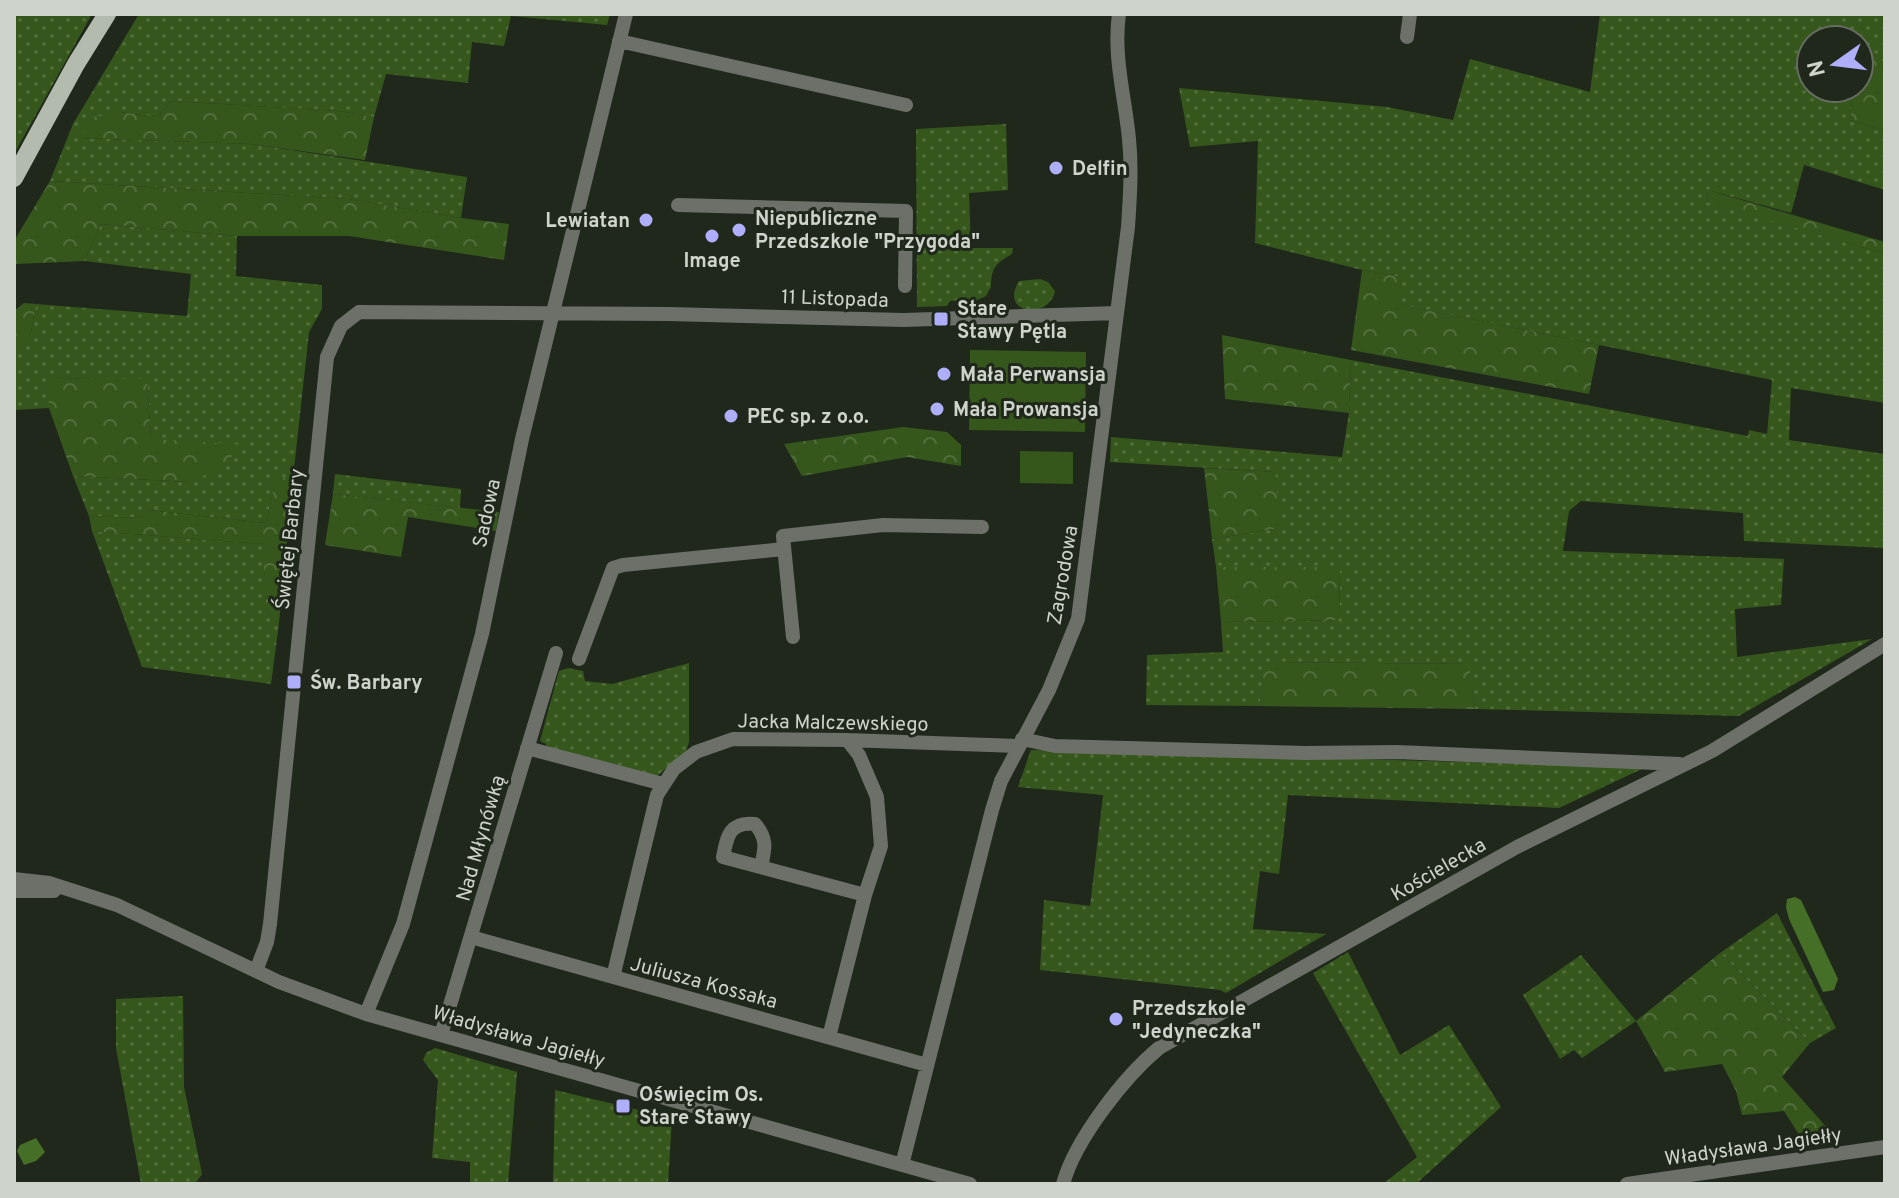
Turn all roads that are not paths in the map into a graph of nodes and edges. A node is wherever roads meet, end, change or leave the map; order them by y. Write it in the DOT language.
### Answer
graph roads {
  1 [pos="107,14"];
  2 [pos="626,14"];
  3 [pos="1119,14"];
  4 [pos="1410,14"];
  5 [pos="1407,37"];
  6 [pos="619,41"];
  7 [pos="906,105"];
  8 [pos="14,178"];
  9 [pos="678,205"];
  10 [pos="905,286"];
  11 [pos="1117,313"];
  12 [pos="551,314"];
  13 [pos="982,527"];
  14 [pos="784,549"];
  15 [pos="793,637"];
  16 [pos="1885,644"];
  17 [pos="556,653"];
  18 [pos="579,659"];
  19 [pos="847,740"];
  20 [pos="1020,743"];
  21 [pos="527,748"];
  22 [pos="1685,765"];
  23 [pos="663,784"];
  24 [pos="761,867"];
  25 [pos="14,879"];
  26 [pos="14,891"];
  27 [pos="70,891"];
  28 [pos="865,895"];
  29 [pos="471,937"];
  30 [pos="256,971"];
  31 [pos="613,977"];
  32 [pos="366,1014"];
  33 [pos="441,1035"];
  34 [pos="829,1037"];
  35 [pos="927,1065"];
  36 [pos="1885,1147"];
  37 [pos="902,1165"];
  38 [pos="970,1184"];
  39 [pos="1063,1184"];
  40 [pos="1627,1184"];
  1 -- 8 [label="main road"];
  2 -- 6 [label="street, Sadowa"];
  3 -- 11 [label="street, Zagrodowa"];
  4 -- 5 [label="street"];
  6 -- 7 [label="street"];
  6 -- 12 [label="street, Sadowa"];
  9 -- 10 [label="street"];
  11 -- 12 [label="street, 11 Listopada"];
  11 -- 20 [label="street, Zagrodowa"];
  12 -- 30 [label="street, Świętej Barbary"];
  12 -- 32 [label="street, Sadowa"];
  13 -- 14 [label="street"];
  14 -- 15 [label="street"];
  14 -- 18 [label="street"];
  16 -- 22 [label="street, Kościelecka"];
  17 -- 21 [label="street, Nad Młynówką"];
  19 -- 20 [label="street, Jacka Malczewskiego"];
  19 -- 23 [label="street, Jacka Malczewskiego"];
  19 -- 28 [label="street"];
  20 -- 22 [label="street, Jacka Malczewskiego"];
  20 -- 35 [label="street, Zagrodowa"];
  21 -- 23 [label="street"];
  21 -- 29 [label="street, Nad Młynówką"];
  22 -- 39 [label="street, Kościelecka"];
  23 -- 31 [label="street, Jacka Malczewskiego"];
  24 -- 28 [label="street"];
  25 -- 27 [label="street, Władysława Jagiełły"];
  26 -- 27 [label="street, Władysława Jagiełły"];
  27 -- 30 [label="street, Władysława Jagiełły"];
  28 -- 34 [label="street"];
  29 -- 31 [label="street, Juliusza Kossaka"];
  29 -- 33 [label="street, Nad Młynówką"];
  30 -- 32 [label="street, Władysława Jagiełły"];
  31 -- 34 [label="street, Juliusza Kossaka"];
  32 -- 33 [label="street, Władysława Jagiełły"];
  33 -- 37 [label="street, Władysława Jagiełły"];
  34 -- 35 [label="street, Juliusza Kossaka"];
  35 -- 37 [label="street, Zagrodowa"];
  36 -- 40 [label="street, Władysława Jagiełły"];
  37 -- 38 [label="street, Władysława Jagiełły"];
}
